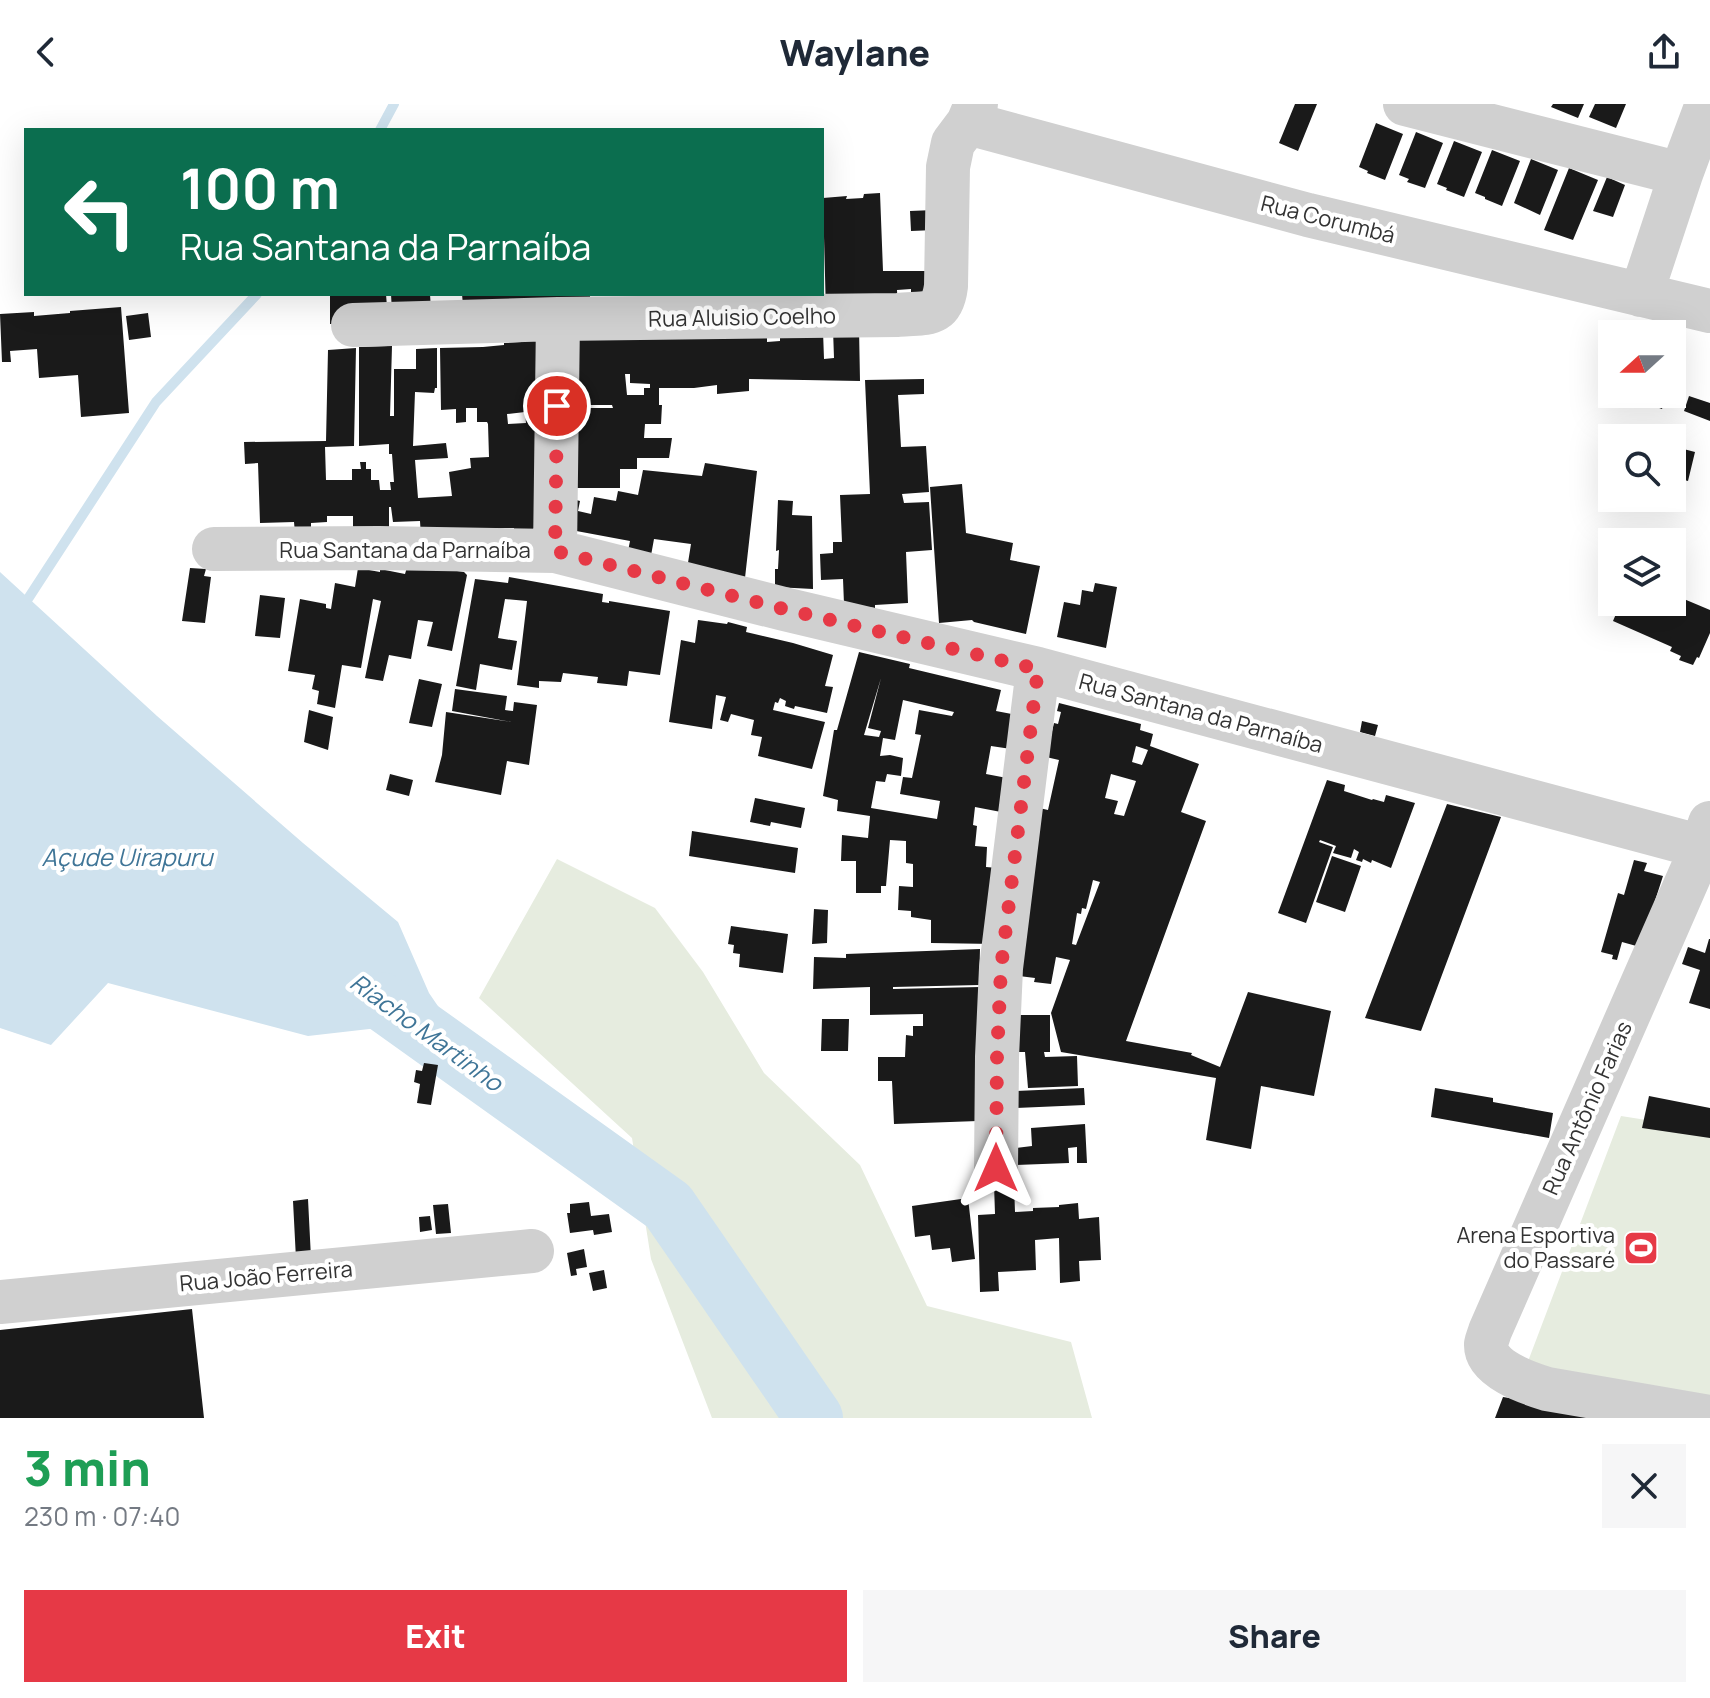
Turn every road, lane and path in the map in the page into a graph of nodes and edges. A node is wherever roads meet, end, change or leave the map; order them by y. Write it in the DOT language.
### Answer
graph roads {
  1 [pos="1405,104"];
  2 [pos="1707,104"];
  3 [pos="972,114"];
  4 [pos="1681,174"];
  5 [pos="1641,295"];
  6 [pos="1710,311"];
  7 [pos="558,319"];
  8 [pos="353,325"];
  9 [pos="214,549"];
  10 [pos="555,551"];
  11 [pos="1038,669"];
  12 [pos="1707,839"];
  13 [pos="996,1168"];
  14 [pos="532,1251"];
  15 [pos="0,1302"];
  16 [pos="1710,1417"];
  1 -- 4 [label="street"];
  2 -- 4 [label="street"];
  3 -- 5 [label="street, Rua Corumbá"];
  3 -- 7 [label="street, Rua Aluisio Coelho"];
  4 -- 5 [label="street"];
  5 -- 6 [label="street, Rua Corumbá"];
  7 -- 8 [label="street, Rua Aluisio Coelho"];
  7 -- 10 [label="street"];
  9 -- 10 [label="street, Rua Santana da Parnaíba"];
  10 -- 11 [label="street, Rua Santana da Parnaíba"];
  11 -- 12 [label="street, Rua Santana da Parnaíba"];
  11 -- 13 [label="street"];
  12 -- 16 [label="street, Rua Antônio Farias"];
  14 -- 15 [label="street, Rua João Ferreira"];
}
